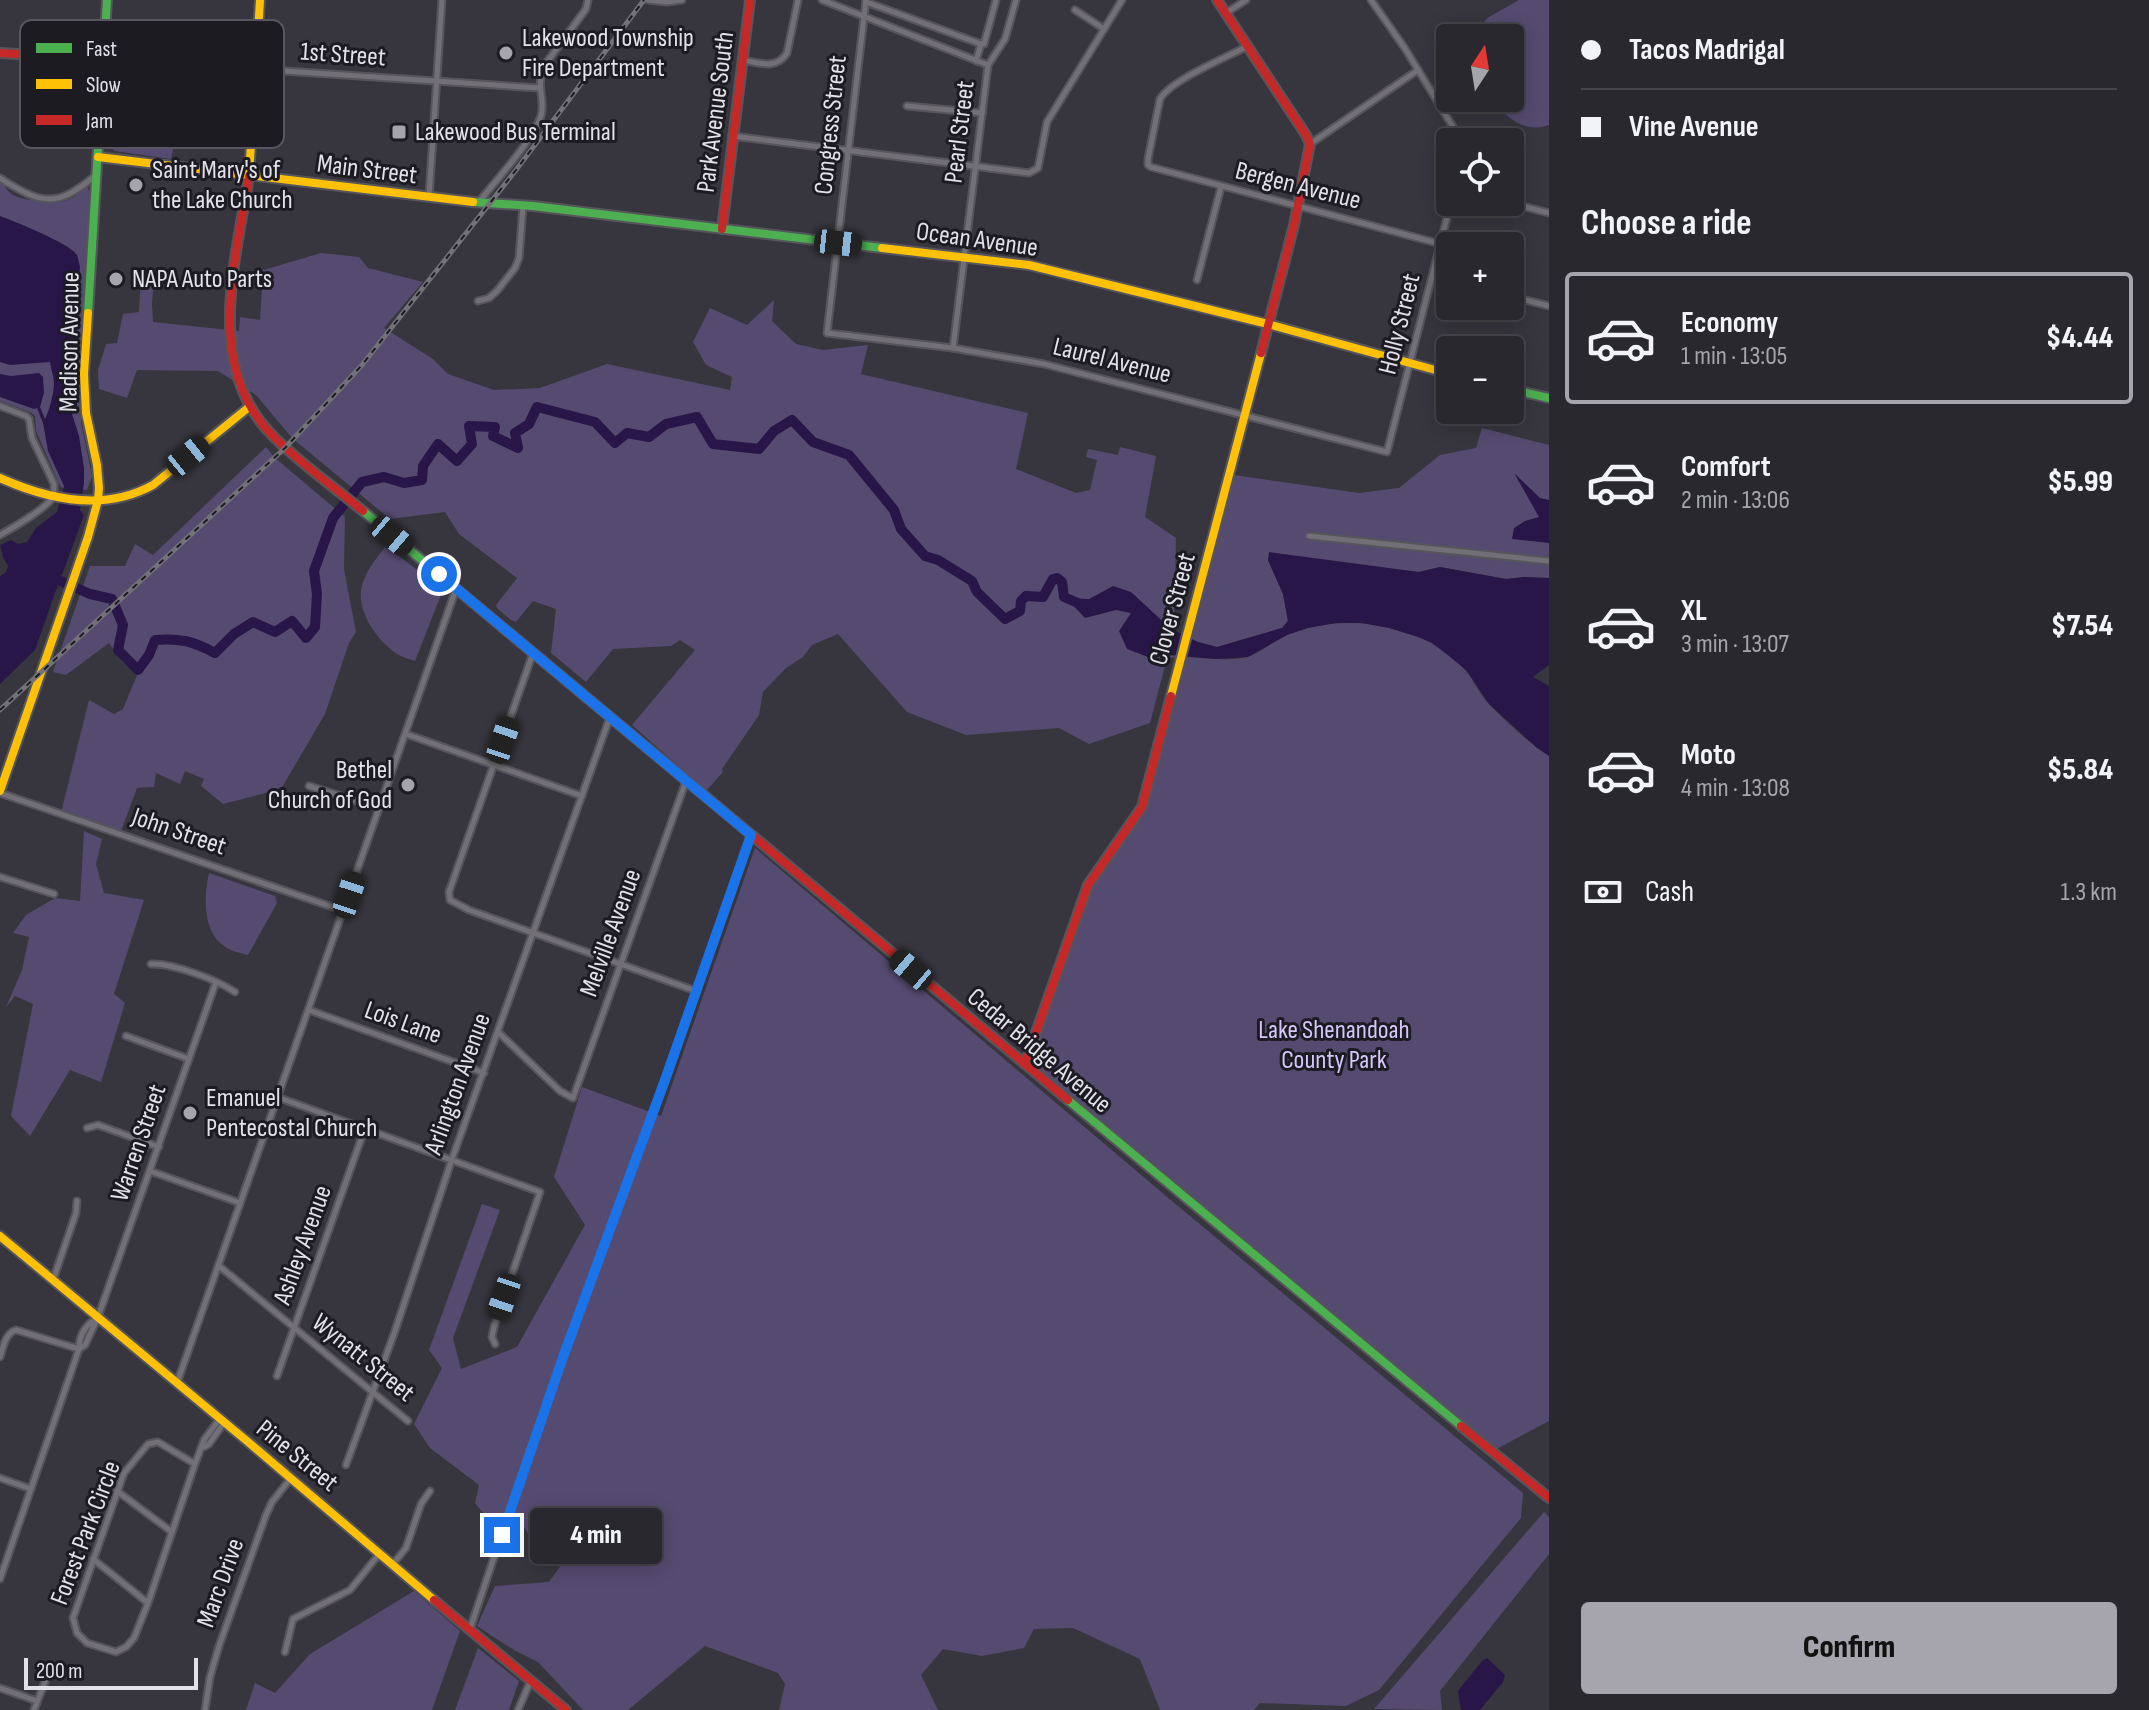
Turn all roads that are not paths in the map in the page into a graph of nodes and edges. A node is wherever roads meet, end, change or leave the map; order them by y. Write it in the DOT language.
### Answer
graph roads {
  1 [pos="107,0"];
  2 [pos="260,0"];
  3 [pos="442,0"];
  4 [pos="588,0"];
  5 [pos="648,0"];
  6 [pos="682,0"];
  7 [pos="750,0"];
  8 [pos="798,0"];
  9 [pos="822,0"];
  10 [pos="996,0"];
  11 [pos="1016,0"];
  12 [pos="1122,0"];
  13 [pos="1217,0"];
  14 [pos="1246,0"];
  15 [pos="1371,0"];
  16 [pos="866,1"];
  17 [pos="1075,10"];
  18 [pos="1226,13"];
  19 [pos="863,16"];
  20 [pos="106,20"];
  21 [pos="259,20"];
  22 [pos="1104,29"];
  23 [pos="981,44"];
  24 [pos="1248,46"];
  25 [pos="0,53"];
  26 [pos="20,54"];
  27 [pos="743,60"];
  28 [pos="976,61"];
  29 [pos="988,65"];
  30 [pos="1418,70"];
  31 [pos="284,72"];
  32 [pos="437,81"];
  33 [pos="539,88"];
  34 [pos="907,106"];
  35 [pos="982,113"];
  36 [pos="1453,128"];
  37 [pos="732,136"];
  38 [pos="1310,144"];
  39 [pos="98,148"];
  40 [pos="251,148"];
  41 [pos="848,150"];
  42 [pos="98,157"];
  43 [pos="976,165"];
  44 [pos="97,174"];
  45 [pos="249,176"];
  46 [pos="0,178"];
  47 [pos="1221,187"];
  48 [pos="429,197"];
  49 [pos="477,204"];
  50 [pos="488,204"];
  51 [pos="523,206"];
  52 [pos="1298,206"];
  53 [pos="1524,207"];
  54 [pos="1549,213"];
  55 [pos="722,229"];
  56 [pos="838,243"];
  57 [pos="1436,243"];
  58 [pos="964,257"];
  59 [pos="1436,263"];
  60 [pos="1197,280"];
  61 [pos="1524,300"];
  62 [pos="478,301"];
  63 [pos="1549,306"];
  64 [pos="1268,324"];
  65 [pos="827,333"];
  66 [pos="953,348"];
  67 [pos="1410,363"];
  68 [pos="1436,370"];
  69 [pos="1524,392"];
  70 [pos="1549,398"];
  71 [pos="0,406"];
  72 [pos="249,407"];
  73 [pos="1245,415"];
  74 [pos="1383,452"];
  75 [pos="0,478"];
  76 [pos="54,498"];
  77 [pos="96,500"];
  78 [pos="0,535"];
  79 [pos="1309,536"];
  80 [pos="1549,561"];
  81 [pos="456,588"];
  82 [pos="533,653"];
  83 [pos="610,717"];
  84 [pos="405,734"];
  85 [pos="495,765"];
  86 [pos="686,781"];
  87 [pos="309,786"];
  88 [pos="0,792"];
  89 [pos="582,796"];
  90 [pos="379,808"];
  91 [pos="751,835"];
  92 [pos="0,877"];
  93 [pos="54,894"];
  94 [pos="344,911"];
  95 [pos="534,932"];
  96 [pos="151,964"];
  97 [pos="621,964"];
  98 [pos="216,982"];
  99 [pos="696,991"];
  100 [pos="235,992"];
  101 [pos="309,1010"];
  102 [pos="498,1032"];
  103 [pos="126,1036"];
  104 [pos="189,1059"];
  105 [pos="1025,1064"];
  106 [pos="484,1073"];
  107 [pos="277,1097"];
  108 [pos="87,1128"];
  109 [pos="365,1128"];
  110 [pos="159,1147"];
  111 [pos="452,1159"];
  112 [pos="150,1171"];
  113 [pos="77,1201"];
  114 [pos="240,1203"];
  115 [pos="0,1236"];
  116 [pos="219,1266"];
  117 [pos="53,1280"];
  118 [pos="98,1317"];
  119 [pos="294,1328"];
  120 [pos="495,1344"];
  121 [pos="79,1349"];
  122 [pos="0,1357"];
  123 [pos="277,1376"];
  124 [pos="177,1384"];
  125 [pos="372,1392"];
  126 [pos="408,1421"];
  127 [pos="222,1422"];
  128 [pos="195,1464"];
  129 [pos="346,1465"];
  130 [pos="292,1477"];
  131 [pos="0,1478"];
  132 [pos="31,1489"];
  133 [pos="117,1491"];
  134 [pos="430,1491"];
  135 [pos="1549,1498"];
  136 [pos="172,1532"];
  137 [pos="380,1553"];
  138 [pos="93,1559"];
  139 [pos="392,1565"];
  140 [pos="0,1579"];
  141 [pos="148,1603"];
  142 [pos="470,1629"];
  143 [pos="285,1652"];
  144 [pos="50,1669"];
  145 [pos="531,1680"];
  146 [pos="0,1688"];
  147 [pos="37,1701"];
  148 [pos="34,1710"];
  149 [pos="205,1710"];
  150 [pos="518,1710"];
  151 [pos="566,1710"];
  1 -- 20 [label="main road, Madison Avenue"];
  2 -- 21 [label="main road, Cedar Bridge Avenue"];
  3 -- 32 [label="street"];
  4 -- 33 [label="street"];
  5 -- 6 [label="street"];
  7 -- 27 [label="main road, Park Avenue South"];
  8 -- 27 [label="street"];
  9 -- 19 [label="street"];
  10 -- 23 [label="street"];
  11 -- 29 [label="street"];
  12 -- 22 [label="street"];
  13 -- 18 [label="main road"];
  14 -- 18 [label="street"];
  15 -- 30 [label="street"];
  16 -- 19 [label="street, Congress Street"];
  16 -- 23 [label="street"];
  17 -- 22 [label="street"];
  18 -- 24 [label="main road"];
  19 -- 28 [label="street"];
  19 -- 41 [label="street, Congress Street"];
  22 -- 43 [label="street"];
  23 -- 28 [label="street"];
  24 -- 38 [label="main road"];
  24 -- 47 [label="street, Bergen Avenue"];
  25 -- 26 [label="main road, 1st Street"];
  27 -- 37 [label="main road, Park Avenue South"];
  28 -- 29 [label="street"];
  29 -- 35 [label="street, Pearl Street"];
  30 -- 36 [label="street"];
  30 -- 38 [label="street"];
  31 -- 32 [label="street, 1st Street"];
  32 -- 33 [label="street, 1st Street"];
  32 -- 48 [label="street"];
  33 -- 49 [label="street"];
  34 -- 35 [label="street"];
  35 -- 43 [label="street, Pearl Street"];
  37 -- 41 [label="street"];
  37 -- 55 [label="main road, Park Avenue South"];
  38 -- 52 [label="main road, Clover Street"];
  39 -- 42 [label="main road, Madison Avenue"];
  40 -- 45 [label="main road, Cedar Bridge Avenue"];
  41 -- 43 [label="street"];
  41 -- 56 [label="street, Congress Street"];
  42 -- 44 [label="main road, Madison Avenue"];
  42 -- 45 [label="main road, Main Street"];
  43 -- 58 [label="street, Pearl Street"];
  44 -- 46 [label="street"];
  44 -- 77 [label="main road, Madison Avenue"];
  45 -- 48 [label="main road, Main Street"];
  45 -- 72 [label="main road, Cedar Bridge Avenue"];
  47 -- 52 [label="street, Bergen Avenue"];
  47 -- 60 [label="street"];
  48 -- 49 [label="main road, Main Street"];
  49 -- 50 [label="main road, Main Street"];
  50 -- 51 [label="main road, Ocean Avenue"];
  51 -- 55 [label="main road, Ocean Avenue"];
  51 -- 62 [label="street"];
  52 -- 57 [label="street, Bergen Avenue"];
  52 -- 64 [label="main road, Clover Street"];
  53 -- 54 [label="street"];
  55 -- 56 [label="main road, Ocean Avenue"];
  56 -- 58 [label="main road, Ocean Avenue"];
  56 -- 65 [label="street, Congress Street"];
  58 -- 64 [label="main road, Ocean Avenue"];
  58 -- 66 [label="street, Pearl Street"];
  59 -- 67 [label="street, Holly Street"];
  61 -- 63 [label="street"];
  64 -- 67 [label="main road, Ocean Avenue"];
  64 -- 73 [label="main road, Clover Street"];
  65 -- 66 [label="street, Laurel Avenue"];
  66 -- 73 [label="street, Laurel Avenue"];
  67 -- 68 [label="main road, Ocean Avenue"];
  67 -- 74 [label="street, Holly Street"];
  69 -- 70 [label="main road"];
  71 -- 76 [label="street"];
  72 -- 77 [label="main road"];
  72 -- 81 [label="main road, Cedar Bridge Avenue"];
  73 -- 74 [label="street, Laurel Avenue"];
  73 -- 105 [label="main road, Clover Street"];
  75 -- 76 [label="main road"];
  76 -- 77 [label="main road"];
  76 -- 78 [label="street"];
  77 -- 88 [label="main road, Madison Avenue"];
  79 -- 80 [label="street"];
  81 -- 82 [label="main road, Cedar Bridge Avenue"];
  81 -- 84 [label="street"];
  82 -- 83 [label="main road, Cedar Bridge Avenue"];
  82 -- 85 [label="street"];
  83 -- 86 [label="main road, Cedar Bridge Avenue"];
  83 -- 89 [label="street, Arlington Avenue"];
  84 -- 85 [label="street"];
  84 -- 90 [label="street"];
  85 -- 89 [label="street"];
  85 -- 95 [label="street"];
  86 -- 91 [label="main road, Cedar Bridge Avenue"];
  86 -- 97 [label="street, Melville Avenue"];
  87 -- 90 [label="street"];
  88 -- 94 [label="street, John Street"];
  89 -- 95 [label="street, Arlington Avenue"];
  90 -- 94 [label="street"];
  91 -- 99 [label="street"];
  91 -- 105 [label="main road, Cedar Bridge Avenue"];
  92 -- 93 [label="street"];
  94 -- 101 [label="street"];
  95 -- 97 [label="street"];
  95 -- 102 [label="street, Arlington Avenue"];
  96 -- 98 [label="street"];
  97 -- 99 [label="street"];
  97 -- 102 [label="street, Melville Avenue"];
  98 -- 100 [label="street"];
  98 -- 104 [label="street, Warren Street"];
  99 -- 142 [label="street"];
  101 -- 106 [label="street, Lois Lane"];
  101 -- 107 [label="street"];
  102 -- 106 [label="street, Arlington Avenue"];
  103 -- 104 [label="street"];
  104 -- 110 [label="street, Warren Street"];
  105 -- 135 [label="main road, Cedar Bridge Avenue"];
  106 -- 111 [label="street, Arlington Avenue"];
  107 -- 109 [label="street"];
  107 -- 114 [label="street"];
  108 -- 110 [label="street"];
  109 -- 111 [label="street"];
  109 -- 119 [label="street, Ashley Avenue"];
  110 -- 112 [label="street, Warren Street"];
  111 -- 120 [label="street"];
  111 -- 125 [label="street, Arlington Avenue"];
  112 -- 114 [label="street"];
  112 -- 118 [label="street, Warren Street"];
  113 -- 117 [label="street"];
  114 -- 116 [label="street"];
  115 -- 117 [label="main road, Pine Street"];
  116 -- 119 [label="street, Wynatt Street"];
  116 -- 124 [label="street"];
  117 -- 118 [label="main road, Pine Street"];
  118 -- 121 [label="street, Warren Street"];
  118 -- 124 [label="main road, Pine Street"];
  119 -- 123 [label="street, Ashley Avenue"];
  119 -- 125 [label="street, Wynatt Street"];
  121 -- 122 [label="street"];
  121 -- 132 [label="street, Warren Street"];
  124 -- 127 [label="main road, Pine Street"];
  125 -- 126 [label="street, Wynatt Street"];
  125 -- 129 [label="street, Arlington Avenue"];
  127 -- 128 [label="street, Forest Park Circle"];
  127 -- 130 [label="main road, Pine Street"];
  128 -- 133 [label="street, Forest Park Circle"];
  128 -- 136 [label="street, Forest Park Circle"];
  130 -- 137 [label="main road, Pine Street"];
  130 -- 149 [label="street, Marc Drive"];
  131 -- 132 [label="street"];
  132 -- 140 [label="street, Warren Street"];
  133 -- 136 [label="street"];
  133 -- 138 [label="street, Forest Park Circle"];
  134 -- 139 [label="street"];
  136 -- 141 [label="street, Forest Park Circle"];
  137 -- 139 [label="main road, Pine Street"];
  137 -- 143 [label="street"];
  138 -- 141 [label="street"];
  138 -- 141 [label="street, Forest Park Circle"];
  139 -- 142 [label="main road, Pine Street"];
  142 -- 145 [label="main road, Pine Street"];
  144 -- 147 [label="street"];
  145 -- 150 [label="street"];
  145 -- 151 [label="main road, Pine Street"];
  146 -- 147 [label="street"];
  147 -- 148 [label="street"];
}
